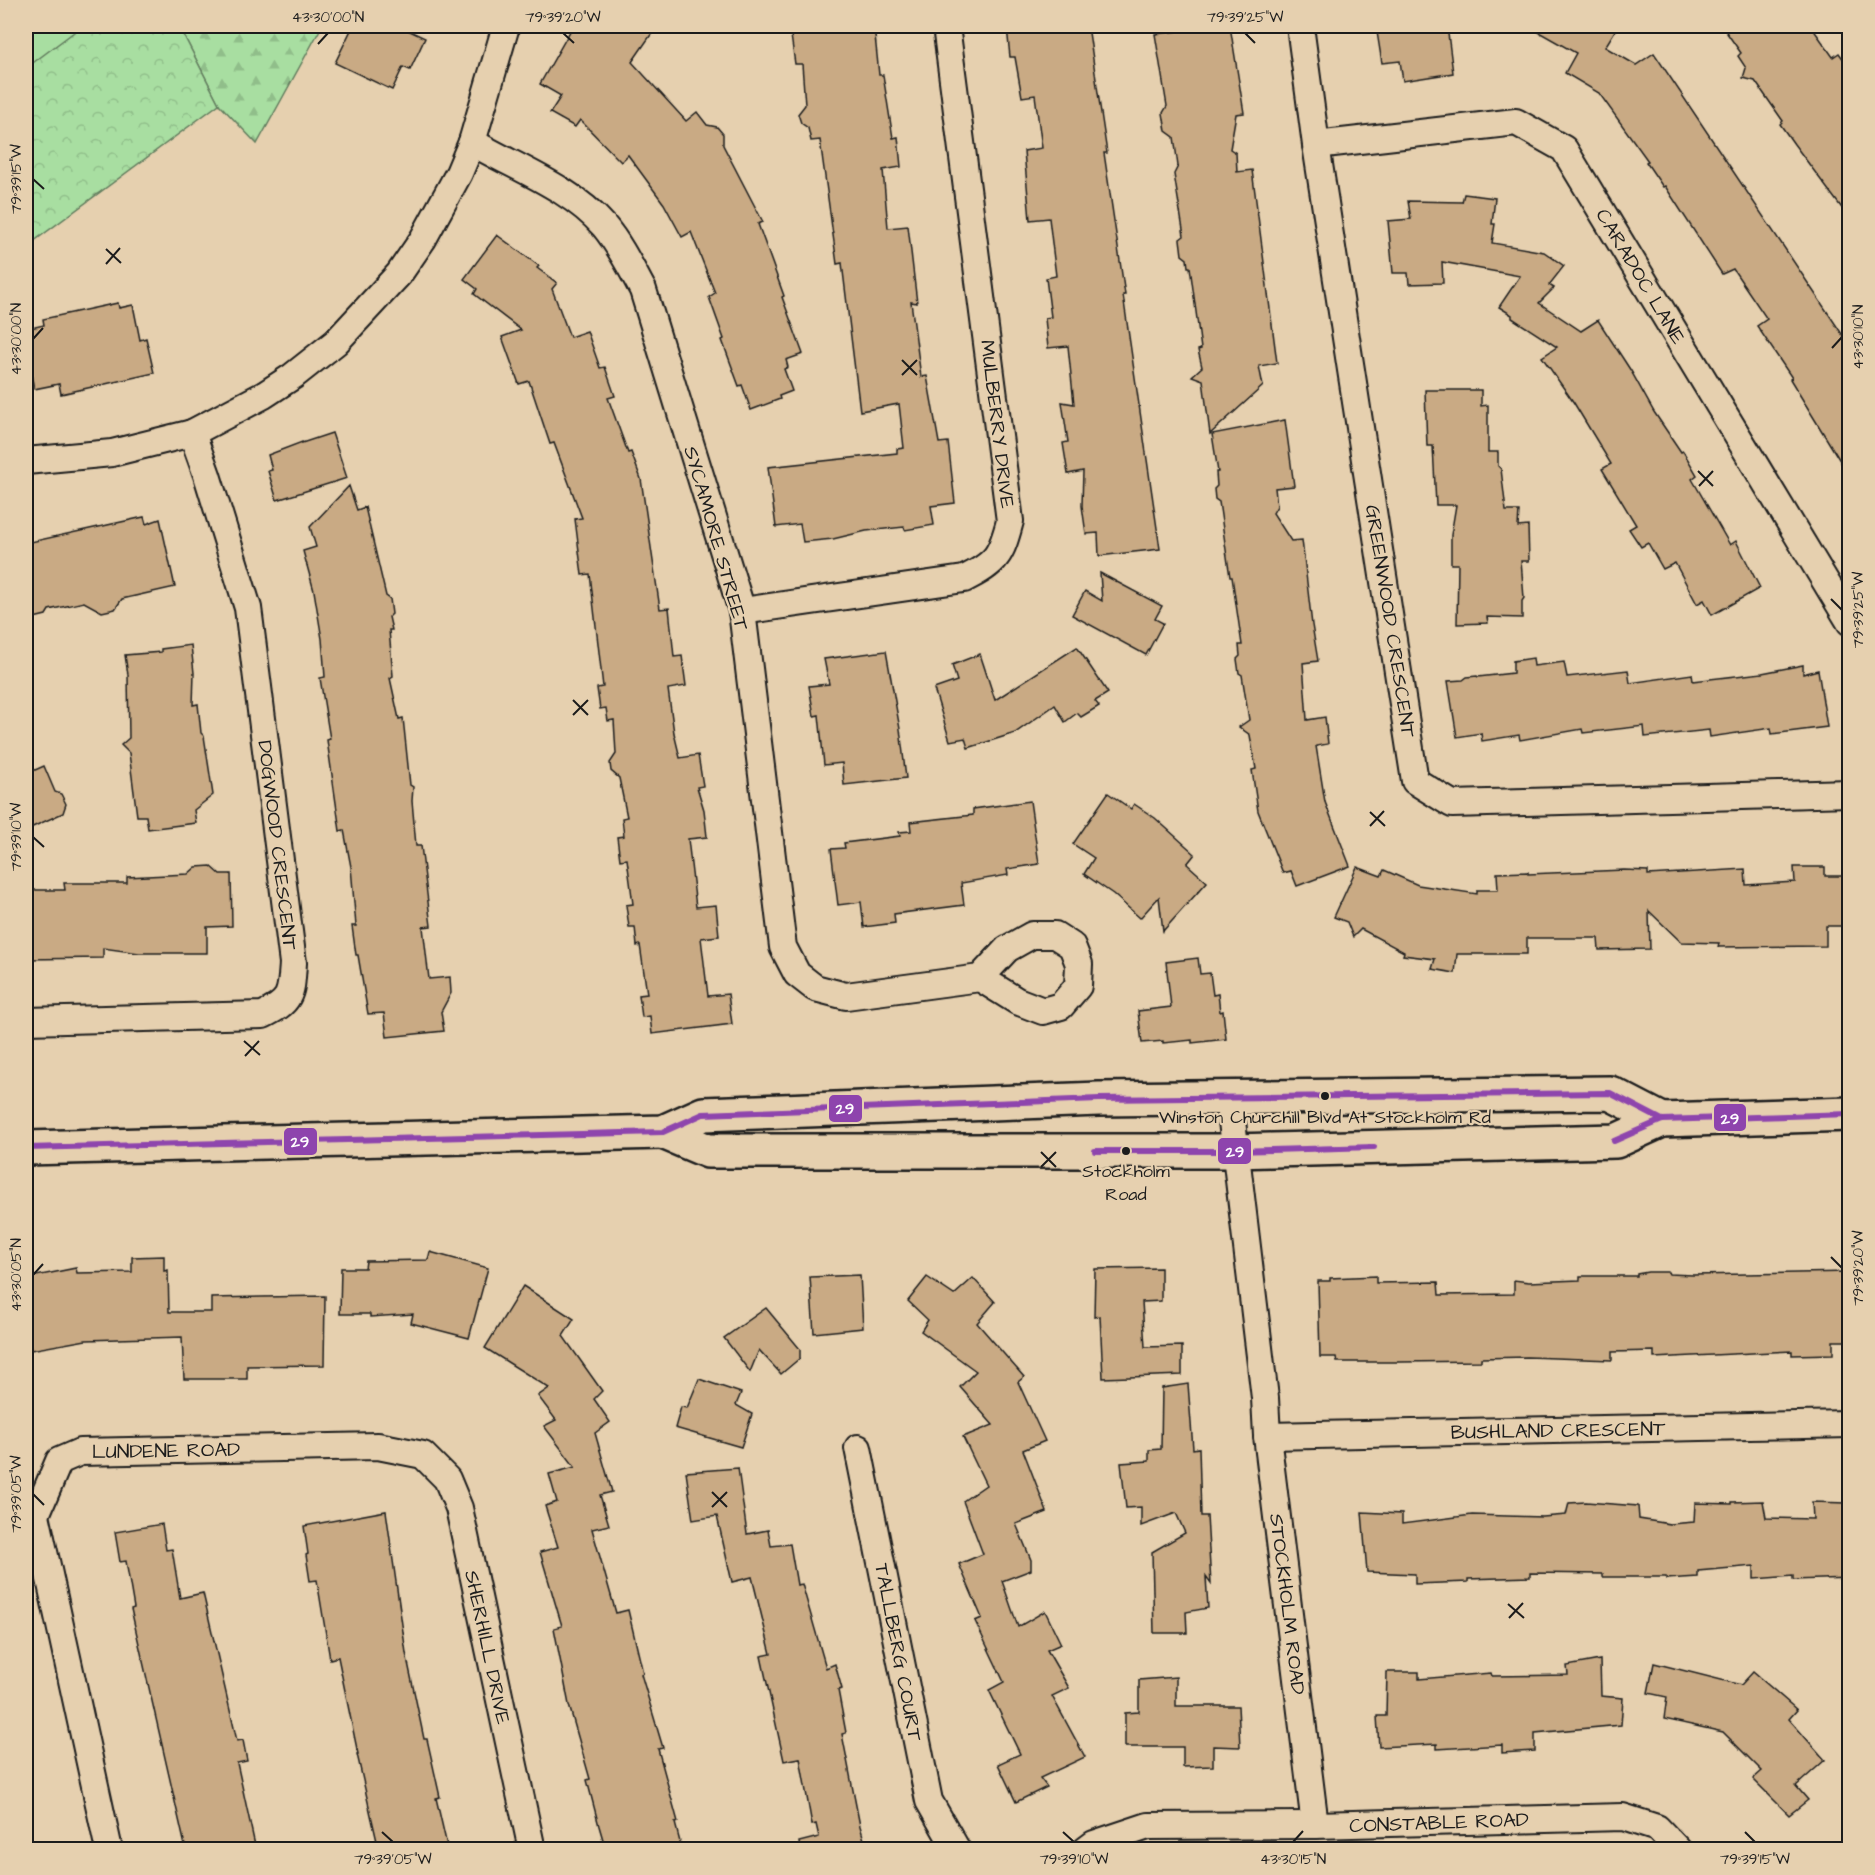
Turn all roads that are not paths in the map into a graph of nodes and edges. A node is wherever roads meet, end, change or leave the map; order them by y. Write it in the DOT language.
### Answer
graph roads {
  1 [pos="506,26"];
  2 [pos="946,26"];
  3 [pos="1300,26"];
  4 [pos="472,142"];
  5 [pos="1317,145"];
  6 [pos="192,433"];
  7 [pos="26,461"];
  8 [pos="742,611"];
  9 [pos="1850,622"];
  10 [pos="1850,793"];
  11 [pos="980,978"];
  12 [pos="26,1021"];
  13 [pos="1229,1096"];
  14 [pos="1850,1114"];
  15 [pos="1662,1120"];
  16 [pos="663,1132"];
  17 [pos="26,1148"];
  18 [pos="1235,1150"];
  19 [pos="1850,1424"];
  20 [pos="1267,1436"];
  21 [pos="858,1448"];
  22 [pos="423,1455"];
  23 [pos="1315,1825"];
  24 [pos="109,1850"];
  25 [pos="532,1850"];
  26 [pos="957,1850"];
  27 [pos="1086,1850"];
  28 [pos="1678,1850"];
  1 -- 4 [label="street"];
  2 -- 8 [label="street, MULBERRY DRIVE"];
  3 -- 5 [label="street, GREENWOOD CRESCENT"];
  4 -- 6 [label="street"];
  4 -- 8 [label="street, SYCAMORE STREET"];
  5 -- 9 [label="street, CARADOC LANE"];
  5 -- 10 [label="street, GREENWOOD CRESCENT"];
  6 -- 7 [label="street"];
  6 -- 12 [label="street, DOGWOOD CRESCENT"];
  8 -- 11 [label="street, SYCAMORE STREET"];
  13 -- 15 [label="main road"];
  13 -- 16 [label="main road"];
  13 -- 18 [label="street, STOCKHOLM ROAD"];
  14 -- 15 [label="main road"];
  15 -- 18 [label="main road"];
  16 -- 17 [label="main road"];
  16 -- 18 [label="main road"];
  18 -- 20 [label="street, STOCKHOLM ROAD"];
  19 -- 20 [label="street, BUSHLAND CRESCENT"];
  20 -- 23 [label="street, STOCKHOLM ROAD"];
  21 -- 26 [label="street, TALLBERG COURT"];
  22 -- 24 [label="street, LUNDENE ROAD"];
  22 -- 25 [label="street, SHERHILL DRIVE"];
  23 -- 27 [label="street, CONSTABLE ROAD"];
  23 -- 28 [label="street, CONSTABLE ROAD"];
}
